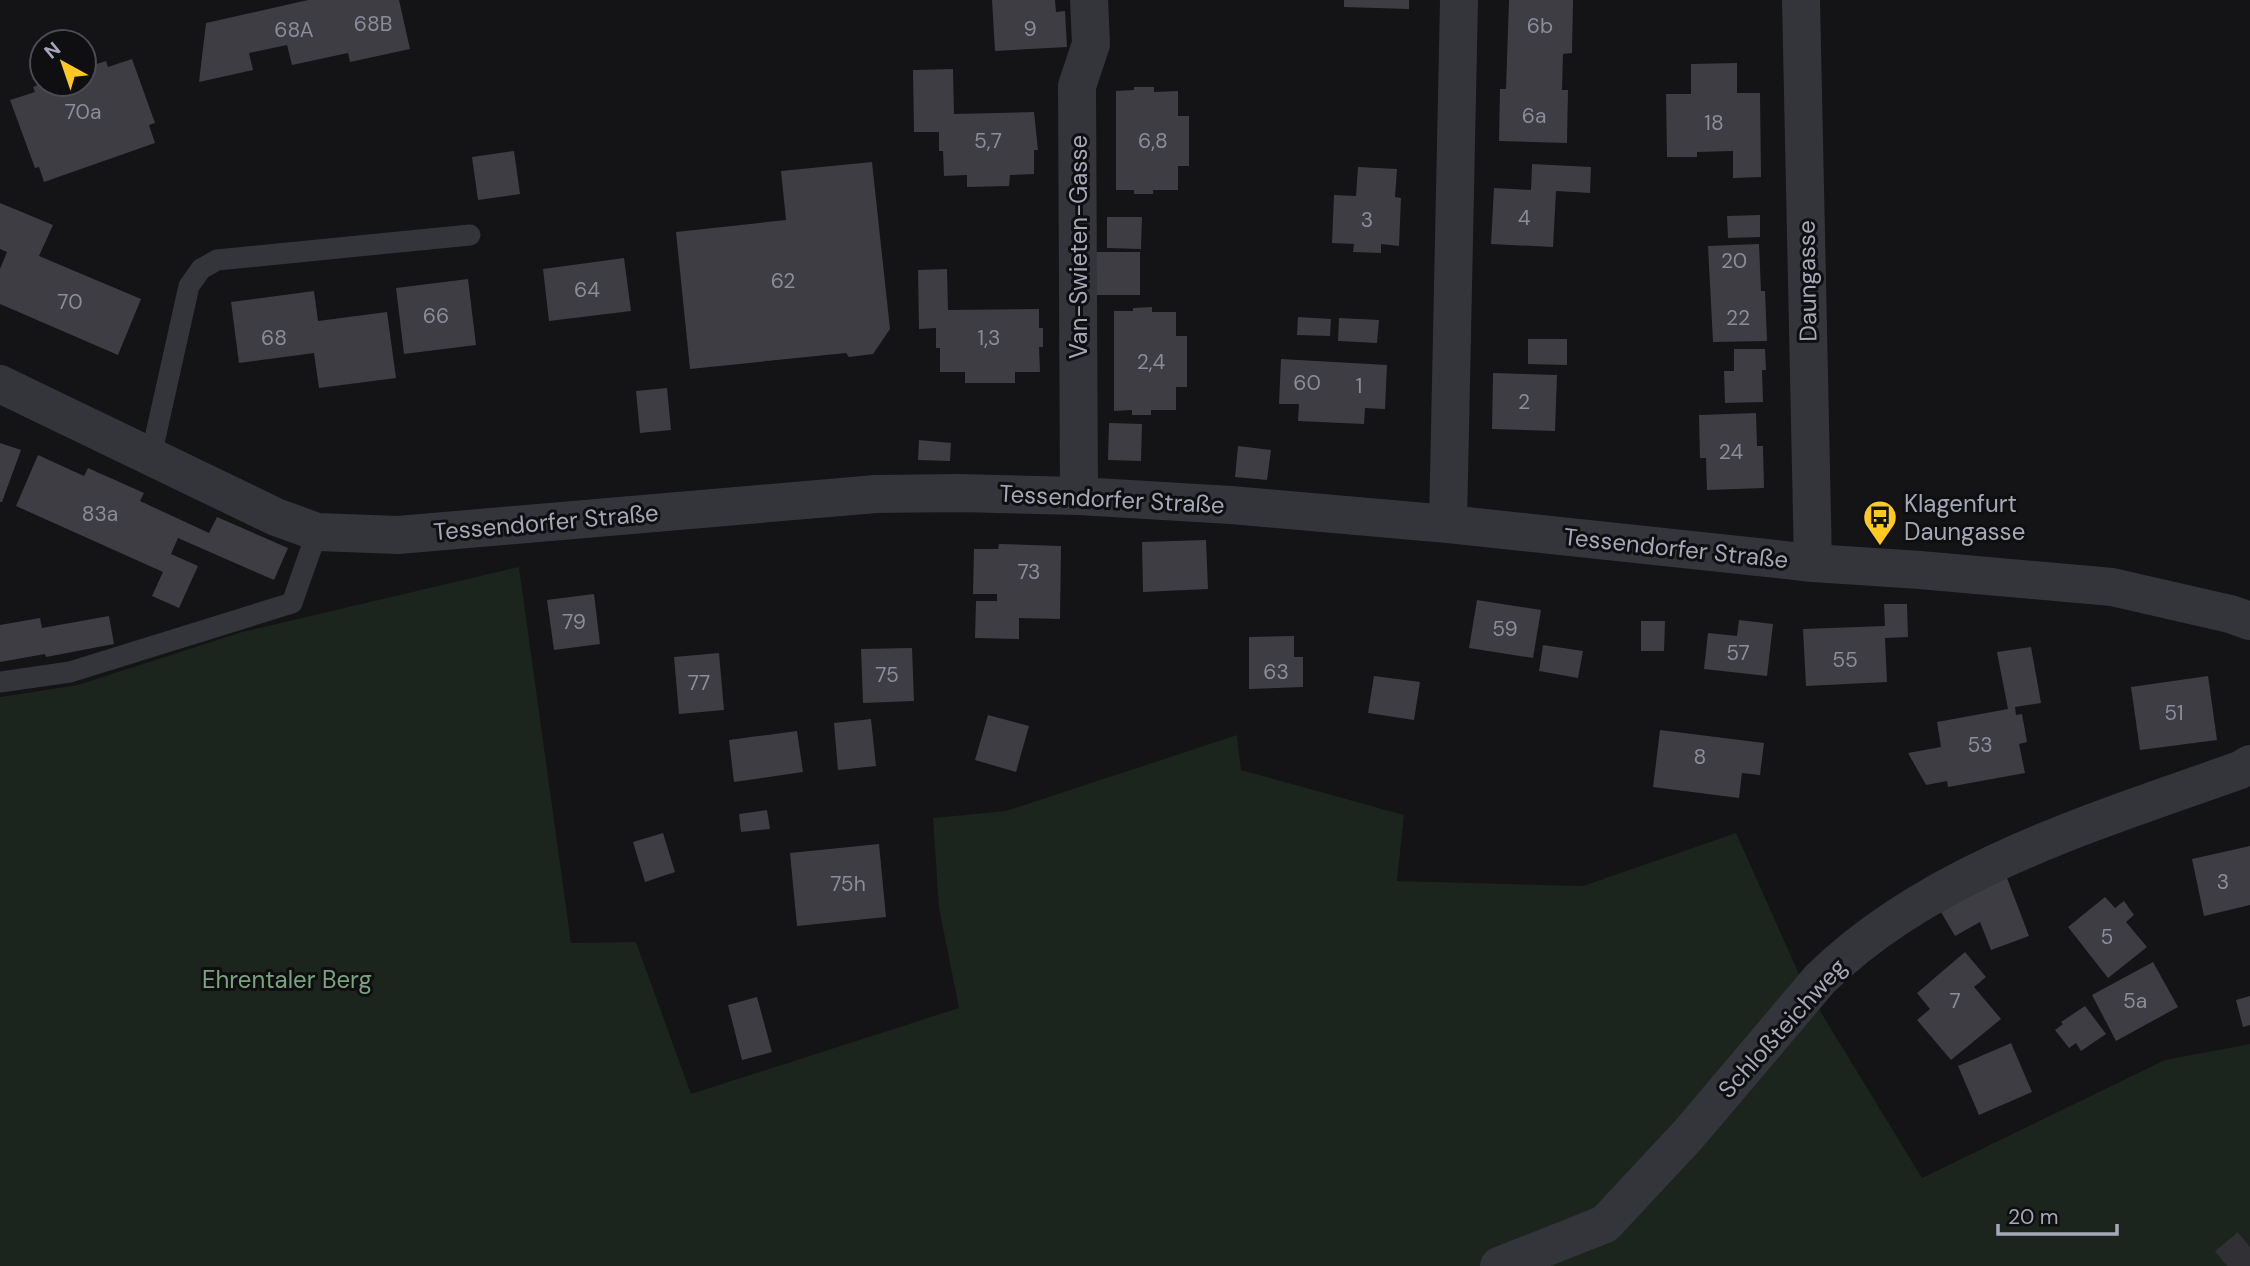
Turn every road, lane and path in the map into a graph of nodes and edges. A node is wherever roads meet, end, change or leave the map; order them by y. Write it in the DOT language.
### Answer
graph roads {
  1 [pos="1089,0"];
  2 [pos="1459,0"];
  3 [pos="1801,0"];
  4 [pos="470,235"];
  5 [pos="0,384"];
  6 [pos="150,456"];
  7 [pos="1079,496"];
  8 [pos="1448,524"];
  9 [pos="317,532"];
  10 [pos="1813,563"];
  11 [pos="2250,621"];
  12 [pos="0,682"];
  13 [pos="2250,764"];
  14 [pos="1499,1266"];
  1 -- 7 [label="street, Van-Swieten-Gasse"];
  2 -- 8 [label="street"];
  3 -- 10 [label="street, Daungasse"];
  4 -- 6 [label="lane"];
  5 -- 6 [label="street, Tessendorfer Straße"];
  6 -- 9 [label="street, Tessendorfer Straße"];
  7 -- 8 [label="street, Tessendorfer Straße"];
  7 -- 9 [label="street, Tessendorfer Straße"];
  8 -- 10 [label="street, Tessendorfer Straße"];
  9 -- 12 [label="lane"];
  10 -- 11 [label="street, Tessendorfer Straße"];
  13 -- 14 [label="street, Schloßteichweg"];
}
